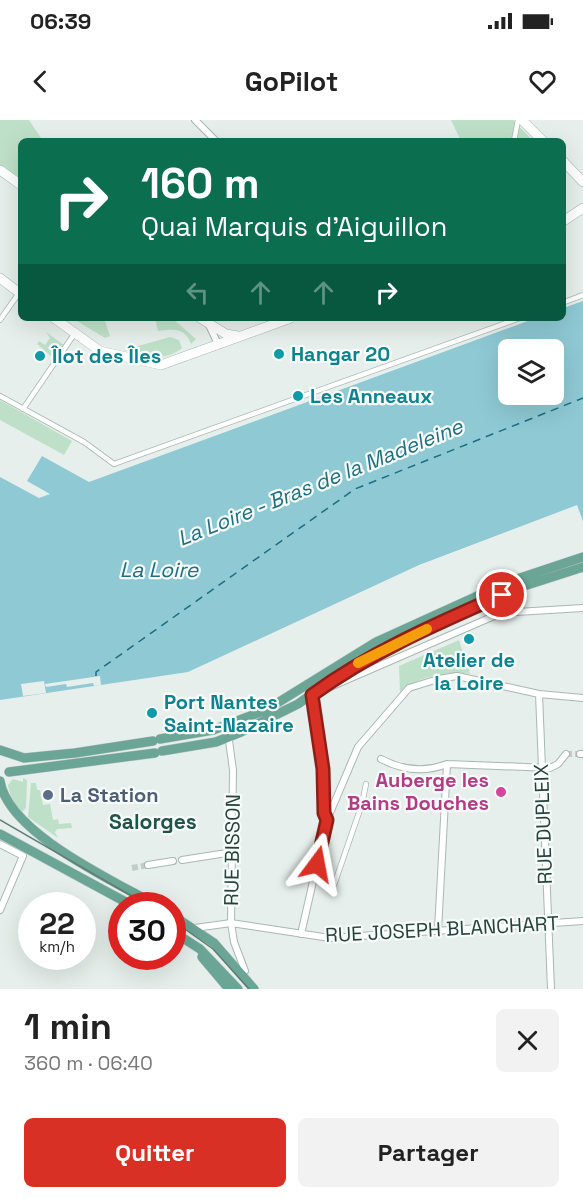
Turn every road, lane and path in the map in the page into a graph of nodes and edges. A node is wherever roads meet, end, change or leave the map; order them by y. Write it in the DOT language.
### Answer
graph roads {
  1 [pos="195,120"];
  2 [pos="520,120"];
  3 [pos="213,138"];
  4 [pos="515,138"];
  5 [pos="540,138"];
  6 [pos="566,164"];
  7 [pos="0,170"];
  8 [pos="583,182"];
  9 [pos="18,183"];
  10 [pos="583,208"];
  11 [pos="566,219"];
  12 [pos="0,278"];
  13 [pos="18,292"];
  14 [pos="583,295"];
  15 [pos="18,296"];
  16 [pos="566,301"];
  17 [pos="0,320"];
  18 [pos="58,321"];
  19 [pos="204,321"];
  20 [pos="283,321"];
  21 [pos="512,321"];
  22 [pos="75,333"];
  23 [pos="249,334"];
  24 [pos="215,346"];
  25 [pos="0,396"];
  26 [pos="23,409"];
  27 [pos="583,557"];
  28 [pos="583,567"];
  29 [pos="583,608"];
  30 [pos="309,684"];
  31 [pos="539,694"];
  32 [pos="312,695"];
  33 [pos="583,699"];
  34 [pos="227,726"];
  35 [pos="229,737"];
  36 [pos="4,752"];
  37 [pos="566,754"];
  38 [pos="381,759"];
  39 [pos="447,764"];
  40 [pos="541,767"];
  41 [pos="3,777"];
  42 [pos="366,784"];
  43 [pos="327,820"];
  44 [pos="0,838"];
  45 [pos="233,852"];
  46 [pos="182,860"];
  47 [pos="173,861"];
  48 [pos="148,865"];
  49 [pos="329,883"];
  50 [pos="135,892"];
  51 [pos="108,893"];
  52 [pos="0,910"];
  53 [pos="583,921"];
  54 [pos="186,923"];
  55 [pos="231,923"];
  56 [pos="547,924"];
  57 [pos="195,928"];
  58 [pos="438,930"];
  59 [pos="301,934"];
  60 [pos="186,941"];
  61 [pos="186,943"];
  62 [pos="214,943"];
  63 [pos="245,971"];
  64 [pos="229,989"];
  65 [pos="238,989"];
  66 [pos="254,989"];
  67 [pos="260,989"];
  68 [pos="551,989"];
  1 -- 3 [label="street"];
  2 -- 4 [label="street"];
  2 -- 5 [label="main road"];
  6 -- 8 [label="main road"];
  7 -- 9 [label="main road"];
  10 -- 11 [label="main road"];
  12 -- 13 [label="main road"];
  14 -- 16 [label="street"];
  15 -- 17 [label="street"];
  18 -- 22 [label="main road"];
  19 -- 23 [label="main road"];
  19 -- 24 [label="street"];
  20 -- 23 [label="main road"];
  21 -- 26 [label="street"];
  22 -- 24 [label="main road"];
  22 -- 26 [label="street"];
  23 -- 24 [label="main road"];
  25 -- 26 [label="street"];
  27 -- 30 [label="main road"];
  28 -- 32 [label="main road"];
  29 -- 32 [label="street"];
  30 -- 32 [label="street"];
  30 -- 34 [label="main road"];
  31 -- 33 [label="street"];
  31 -- 40 [label="street, RUE DUPLEIX"];
  31 -- 43 [label="street"];
  32 -- 35 [label="main road"];
  32 -- 43 [label="street"];
  34 -- 35 [label="street, RUE BISSON"];
  34 -- 36 [label="main road"];
  35 -- 41 [label="main road"];
  35 -- 45 [label="street, RUE BISSON"];
  36 -- 41 [label="main road"];
  37 -- 40 [label="street"];
  38 -- 39 [label="street"];
  39 -- 40 [label="street"];
  39 -- 58 [label="street"];
  40 -- 56 [label="street, RUE DUPLEIX"];
  41 -- 50 [label="main road"];
  42 -- 49 [label="street"];
  43 -- 59 [label="street"];
  44 -- 51 [label="main road"];
  44 -- 52 [label="street"];
  45 -- 46 [label="street"];
  45 -- 55 [label="street, RUE BISSON"];
  47 -- 48 [label="street"];
  53 -- 56 [label="street, RUE JOSEPH BLANCHART"];
  54 -- 57 [label="main road"];
  55 -- 57 [label="street, RUE JOSEPH BLANCHART"];
  55 -- 59 [label="street, RUE JOSEPH BLANCHART"];
  55 -- 63 [label="street, RUE BISSON"];
  56 -- 58 [label="street, RUE JOSEPH BLANCHART"];
  56 -- 68 [label="street, RUE DUPLEIX"];
  57 -- 62 [label="main road"];
  58 -- 59 [label="street, RUE JOSEPH BLANCHART"];
  60 -- 65 [label="main road"];
  61 -- 64 [label="main road"];
  62 -- 63 [label="main road"];
  62 -- 66 [label="main road"];
  63 -- 67 [label="main road"];
}
